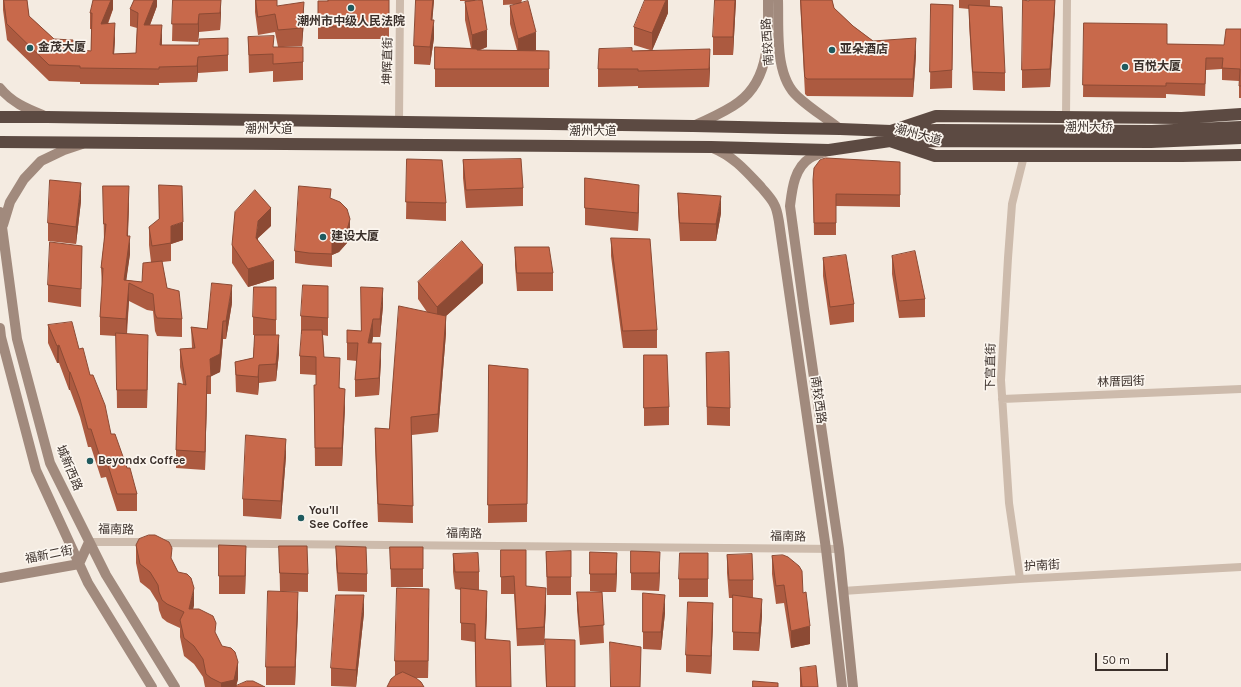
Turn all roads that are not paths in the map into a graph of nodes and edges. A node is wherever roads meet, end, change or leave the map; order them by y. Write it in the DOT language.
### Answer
graph roads {
  1 [pos="400,0"];
  2 [pos="768,0"];
  3 [pos="778,0"];
  4 [pos="1067,0"];
  5 [pos="0,88"];
  6 [pos="1241,114"];
  7 [pos="47,116"];
  8 [pos="0,117"];
  9 [pos="1066,118"];
  10 [pos="399,122"];
  11 [pos="694,126"];
  12 [pos="1241,127"];
  13 [pos="840,128"];
  14 [pos="937,135"];
  15 [pos="891,136"];
  16 [pos="1241,138"];
  17 [pos="0,142"];
  18 [pos="87,143"];
  19 [pos="711,147"];
  20 [pos="829,150"];
  21 [pos="1024,156"];
  22 [pos="1239,156"];
  23 [pos="0,212"];
  24 [pos="2,228"];
  25 [pos="0,328"];
  26 [pos="1241,388"];
  27 [pos="1002,399"];
  28 [pos="89,542"];
  29 [pos="826,549"];
  30 [pos="839,549"];
  31 [pos="79,564"];
  32 [pos="1241,567"];
  33 [pos="0,578"];
  34 [pos="1020,579"];
  35 [pos="843,591"];
  36 [pos="152,687"];
  37 [pos="175,687"];
  38 [pos="842,687"];
  39 [pos="853,687"];
  1 -- 10 [label="street, 坤辉直街"];
  2 -- 11 [label="main road, 南较西路"];
  3 -- 13 [label="main road, 南较西路"];
  4 -- 9 [label="street"];
  5 -- 7 [label="main road"];
  6 -- 9 [label="highway, 潮州大道"];
  7 -- 8 [label="highway, 潮州大道"];
  7 -- 10 [label="highway, 潮州大道"];
  9 -- 15 [label="highway, 潮州大道"];
  10 -- 11 [label="highway, 潮州大道"];
  11 -- 13 [label="highway, 潮州大道"];
  12 -- 14 [label="highway, 潮州大桥"];
  13 -- 15 [label="highway, 潮州大道"];
  14 -- 15 [label="highway"];
  14 -- 16 [label="highway, 潮州大桥"];
  15 -- 20 [label="highway, 潮州大道"];
  15 -- 21 [label="highway, 潮州大道"];
  17 -- 18 [label="highway, 潮州大道"];
  18 -- 19 [label="highway, 潮州大道"];
  18 -- 24 [label="main road"];
  19 -- 20 [label="highway, 潮州大道"];
  19 -- 29 [label="main road, 南较西路"];
  20 -- 30 [label="main road, 南较西路"];
  21 -- 22 [label="highway, 潮州大道"];
  21 -- 27 [label="street, 下宫直街"];
  23 -- 24 [label="main road, 城新西路"];
  24 -- 28 [label="main road, 城新西路"];
  25 -- 31 [label="main road"];
  26 -- 27 [label="street, 林厝园街"];
  27 -- 34 [label="street, 下宫直街"];
  28 -- 29 [label="street, 福南路"];
  28 -- 31 [label="main road, 福新二街"];
  28 -- 37 [label="main road, 城新西路"];
  29 -- 30 [label="street, 福南路"];
  29 -- 38 [label="main road, 南较西路"];
  30 -- 35 [label="main road, 南较西路"];
  31 -- 33 [label="main road, 福新二街"];
  31 -- 36 [label="main road"];
  32 -- 34 [label="street, 护南街"];
  34 -- 35 [label="street, 护南街"];
  35 -- 39 [label="main road, 南较西路"];
}
